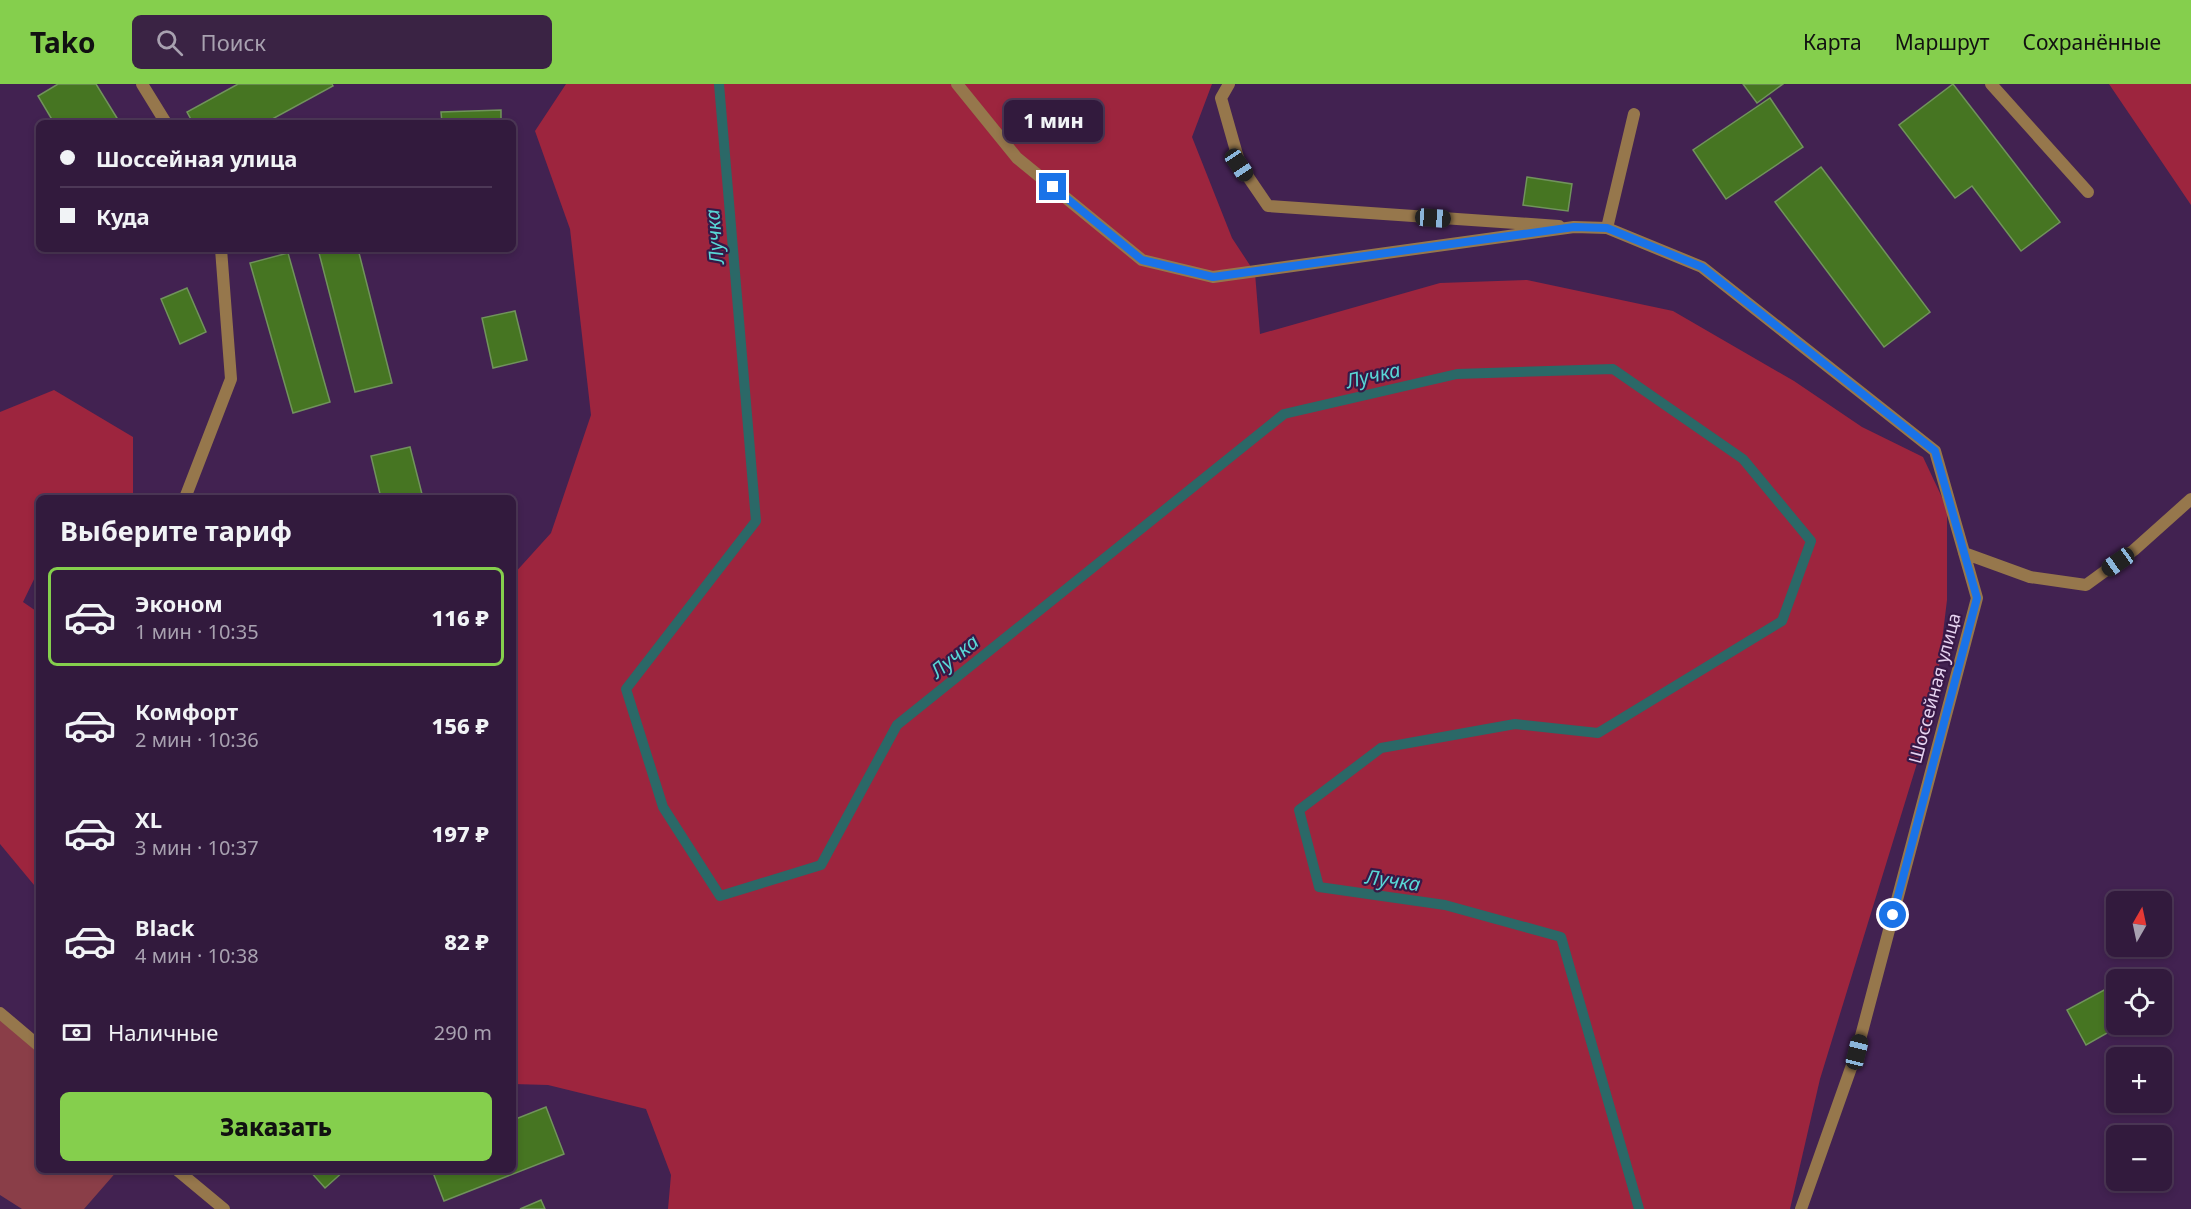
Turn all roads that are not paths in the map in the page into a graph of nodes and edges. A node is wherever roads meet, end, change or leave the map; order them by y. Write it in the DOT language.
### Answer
graph roads {
  1 [pos="142,84"];
  2 [pos="957,84"];
  3 [pos="1229,84"];
  4 [pos="1991,84"];
  5 [pos="1634,114"];
  6 [pos="164,120"];
  7 [pos="2088,192"];
  8 [pos="1574,227"];
  9 [pos="1607,228"];
  10 [pos="221,252"];
  11 [pos="186,495"];
  12 [pos="2191,499"];
  13 [pos="1964,553"];
  14 [pos="0,1013"];
  15 [pos="36,1043"];
  16 [pos="181,1173"];
  17 [pos="224,1209"];
  18 [pos="1801,1209"];
  1 -- 6 [label="street"];
  2 -- 8 [label="street"];
  3 -- 8 [label="street"];
  4 -- 7 [label="street"];
  5 -- 9 [label="street"];
  8 -- 9 [label="street, Шоссейная улица"];
  9 -- 13 [label="street, Шоссейная улица"];
  10 -- 11 [label="street"];
  12 -- 13 [label="street"];
  13 -- 18 [label="street, Шоссейная улица"];
  14 -- 15 [label="street"];
  16 -- 17 [label="street"];
}
